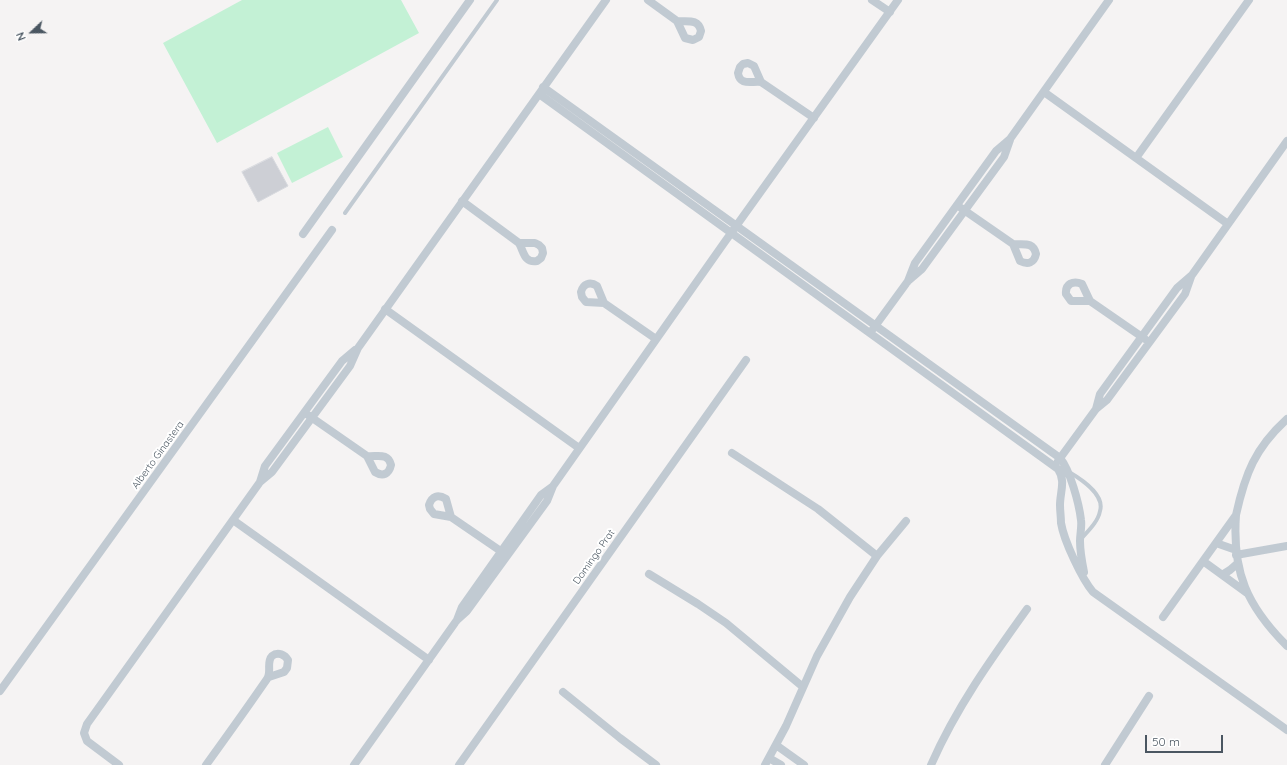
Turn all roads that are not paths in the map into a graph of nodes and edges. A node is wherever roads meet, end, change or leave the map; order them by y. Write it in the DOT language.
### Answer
graph roads {
  1 [pos="470,0"];
  2 [pos="497,0"];
  3 [pos="606,0"];
  4 [pos="648,0"];
  5 [pos="872,0"];
  6 [pos="898,0"];
  7 [pos="1109,0"];
  8 [pos="1249,0"];
  9 [pos="890,12"];
  10 [pos="677,21"];
  11 [pos="762,82"];
  12 [pos="541,91"];
  13 [pos="1044,92"];
  14 [pos="814,118"];
  15 [pos="1010,139"];
  16 [pos="1287,141"];
  17 [pos="1136,158"];
  18 [pos="462,201"];
  19 [pos="957,205"];
  20 [pos="965,210"];
  21 [pos="345,213"];
  22 [pos="1228,224"];
  23 [pos="736,226"];
  24 [pos="332,230"];
  25 [pos="731,233"];
  26 [pos="303,234"];
  27 [pos="520,243"];
  28 [pos="1013,244"];
  29 [pos="1192,274"];
  30 [pos="908,281"];
  31 [pos="1090,301"];
  32 [pos="604,303"];
  33 [pos="385,309"];
  34 [pos="876,326"];
  35 [pos="871,333"];
  36 [pos="1142,337"];
  37 [pos="656,340"];
  38 [pos="1149,342"];
  39 [pos="358,348"];
  40 [pos="746,360"];
  41 [pos="1096,408"];
  42 [pos="304,412"];
  43 [pos="312,417"];
  44 [pos="1287,419"];
  45 [pos="580,448"];
  46 [pos="732,453"];
  47 [pos="367,456"];
  48 [pos="1060,458"];
  49 [pos="1054,466"];
  50 [pos="1065,473"];
  51 [pos="260,482"];
  52 [pos="1236,515"];
  53 [pos="452,516"];
  54 [pos="233,520"];
  55 [pos="906,521"];
  56 [pos="1080,541"];
  57 [pos="1216,543"];
  58 [pos="1287,546"];
  59 [pos="504,554"];
  60 [pos="877,556"];
  61 [pos="1236,556"];
  62 [pos="1203,561"];
  63 [pos="649,574"];
  64 [pos="1222,575"];
  65 [pos="1085,579"];
  66 [pos="1247,593"];
  67 [pos="1027,609"];
  68 [pos="1163,617"];
  69 [pos="1287,646"];
  70 [pos="429,660"];
  71 [pos="269,677"];
  72 [pos="803,687"];
  73 [pos="0,691"];
  74 [pos="563,692"];
  75 [pos="1149,696"];
  76 [pos="1287,730"];
  77 [pos="776,745"];
  78 [pos="767,762"];
  79 [pos="119,765"];
  80 [pos="206,765"];
  81 [pos="354,765"];
  82 [pos="459,765"];
  83 [pos="656,765"];
  84 [pos="780,765"];
  85 [pos="804,765"];
  86 [pos="931,765"];
  87 [pos="1105,765"];
  1 -- 26 [label="street"];
  2 -- 21 [label="lane"];
  3 -- 12 [label="street"];
  4 -- 10 [label="street"];
  5 -- 9 [label="street"];
  6 -- 9 [label="street"];
  7 -- 13 [label="street"];
  8 -- 17 [label="street"];
  9 -- 14 [label="street"];
  11 -- 14 [label="street"];
  12 -- 18 [label="street"];
  12 -- 23 [label="street"];
  12 -- 25 [label="street"];
  13 -- 15 [label="street"];
  13 -- 17 [label="street"];
  14 -- 23 [label="street"];
  15 -- 19 [label="street"];
  15 -- 20 [label="street"];
  16 -- 22 [label="street"];
  17 -- 22 [label="street"];
  18 -- 27 [label="street"];
  18 -- 33 [label="street"];
  19 -- 20 [label="street"];
  19 -- 30 [label="street"];
  20 -- 28 [label="street"];
  20 -- 30 [label="street"];
  22 -- 29 [label="street"];
  23 -- 25 [label="street"];
  23 -- 34 [label="street"];
  24 -- 73 [label="street, Alberto Ginastera"];
  25 -- 35 [label="street"];
  25 -- 37 [label="street"];
  29 -- 36 [label="street"];
  29 -- 38 [label="street"];
  30 -- 34 [label="street"];
  31 -- 36 [label="street"];
  32 -- 37 [label="street"];
  33 -- 39 [label="street"];
  33 -- 45 [label="street"];
  34 -- 35 [label="street"];
  34 -- 48 [label="street"];
  35 -- 49 [label="street"];
  36 -- 38 [label="street"];
  36 -- 41 [label="street"];
  37 -- 45 [label="street"];
  38 -- 41 [label="street"];
  39 -- 42 [label="street"];
  39 -- 43 [label="street"];
  40 -- 82 [label="street, Domingo Prat"];
  41 -- 48 [label="street"];
  42 -- 43 [label="street"];
  42 -- 51 [label="street"];
  43 -- 47 [label="street"];
  43 -- 51 [label="street"];
  44 -- 52 [label="street"];
  45 -- 59 [label="street"];
  46 -- 60 [label="street"];
  48 -- 49 [label="street"];
  48 -- 50 [label="street"];
  49 -- 50 [label="street"];
  50 -- 56 [label="street"];
  50 -- 56 [label="lane"];
  50 -- 65 [label="street"];
  51 -- 54 [label="street"];
  52 -- 57 [label="street"];
  52 -- 61 [label="street"];
  53 -- 59 [label="street"];
  54 -- 70 [label="street"];
  54 -- 79 [label="street"];
  55 -- 60 [label="street"];
  56 -- 65 [label="street"];
  57 -- 61 [label="street"];
  57 -- 62 [label="street"];
  58 -- 61 [label="street"];
  59 -- 70 [label="street"];
  60 -- 72 [label="street"];
  61 -- 64 [label="street"];
  61 -- 66 [label="street"];
  62 -- 64 [label="street"];
  62 -- 68 [label="street"];
  63 -- 72 [label="street"];
  64 -- 66 [label="street"];
  65 -- 76 [label="street"];
  66 -- 69 [label="street"];
  67 -- 86 [label="street"];
  70 -- 81 [label="street"];
  71 -- 80 [label="street"];
  72 -- 77 [label="street"];
  74 -- 83 [label="street"];
  75 -- 87 [label="street"];
  77 -- 78 [label="street"];
  77 -- 85 [label="street"];
  78 -- 84 [label="street"];
}
